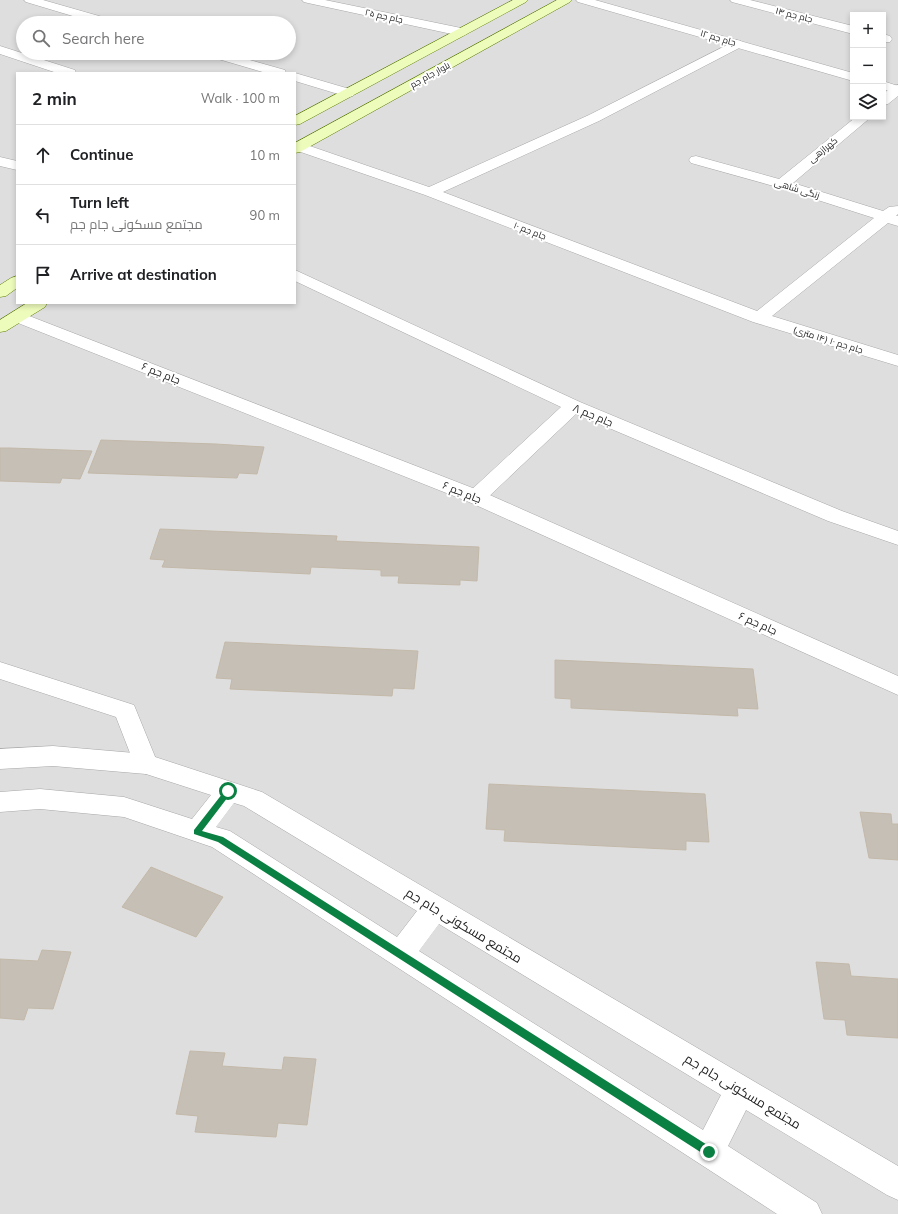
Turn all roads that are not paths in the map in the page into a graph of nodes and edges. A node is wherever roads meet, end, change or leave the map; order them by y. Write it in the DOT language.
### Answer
graph roads {
  1 [pos="30,0"];
  2 [pos="308,0"];
  3 [pos="522,0"];
  4 [pos="566,0"];
  5 [pos="582,0"];
  6 [pos="736,0"];
  7 [pos="85,16"];
  8 [pos="850,29"];
  9 [pos="461,32"];
  10 [pos="737,44"];
  11 [pos="0,50"];
  12 [pos="16,55"];
  13 [pos="30,60"];
  14 [pos="236,60"];
  15 [pos="67,72"];
  16 [pos="277,72"];
  17 [pos="850,76"];
  18 [pos="296,77"];
  19 [pos="886,86"];
  20 [pos="898,89"];
  21 [pos="348,93"];
  22 [pos="886,99"];
  23 [pos="296,120"];
  24 [pos="860,120"];
  25 [pos="296,147"];
  26 [pos="696,160"];
  27 [pos="0,161"];
  28 [pos="16,166"];
  29 [pos="782,184"];
  30 [pos="430,192"];
  31 [pos="898,206"];
  32 [pos="892,219"];
  33 [pos="296,275"];
  34 [pos="16,282"];
  35 [pos="0,292"];
  36 [pos="38,304"];
  37 [pos="19,317"];
  38 [pos="759,318"];
  39 [pos="0,327"];
  40 [pos="898,361"];
  41 [pos="573,406"];
  42 [pos="476,497"];
  43 [pos="898,538"];
  44 [pos="0,670"];
  45 [pos="898,686"];
  46 [pos="0,759"];
  47 [pos="146,764"];
  48 [pos="228,791"];
  49 [pos="0,802"];
  50 [pos="197,832"];
  51 [pos="435,908"];
  52 [pos="400,954"];
  53 [pos="740,1089"];
  54 [pos="709,1152"];
  55 [pos="898,1184"];
  56 [pos="806,1214"];
  1 -- 7 [label="street"];
  2 -- 9 [label="street, جام جم ۲۵"];
  3 -- 9 [label="main road"];
  4 -- 25 [label="main road, بلوار جام جم"];
  5 -- 10 [label="street, جام جم ۱۲"];
  6 -- 8 [label="street, جام جم ۱۴"];
  9 -- 21 [label="main road"];
  10 -- 17 [label="street, جام جم ۱۲"];
  10 -- 30 [label="street"];
  11 -- 12 [label="street"];
  13 -- 15 [label="street"];
  14 -- 16 [label="street"];
  18 -- 21 [label="street"];
  19 -- 20 [label="street"];
  20 -- 22 [label="street"];
  21 -- 23 [label="main road"];
  24 -- 29 [label="street, کهرازهی"];
  25 -- 30 [label="street, جام جم ۱۰"];
  26 -- 29 [label="street, زنگی شاهی"];
  27 -- 28 [label="street"];
  29 -- 32 [label="street, زنگی شاهی"];
  30 -- 38 [label="street, جام جم ۱۰"];
  31 -- 32 [label="street"];
  32 -- 38 [label="street"];
  33 -- 41 [label="street, جام جم ۸"];
  34 -- 35 [label="main road"];
  36 -- 37 [label="main road"];
  37 -- 39 [label="main road"];
  37 -- 42 [label="street, جام جم ۶"];
  38 -- 40 [label="street, جام جم ۱۰ (۱۴ متری)"];
  41 -- 42 [label="street"];
  41 -- 43 [label="street, جام جم ۸"];
  42 -- 45 [label="street, جام جم ۶"];
  44 -- 47 [label="street"];
  46 -- 47 [label="street, مجتمع مسکونی جام جم"];
  47 -- 48 [label="street, مجتمع مسکونی جام جم"];
  48 -- 50 [label="street"];
  48 -- 51 [label="street, مجتمع مسکونی جام جم"];
  49 -- 50 [label="street"];
  50 -- 52 [label="street"];
  51 -- 52 [label="street"];
  51 -- 53 [label="street, مجتمع مسکونی جام جم"];
  52 -- 54 [label="street"];
  53 -- 54 [label="street"];
  53 -- 55 [label="street, مجتمع مسکونی جام جم"];
  54 -- 56 [label="street"];
}
